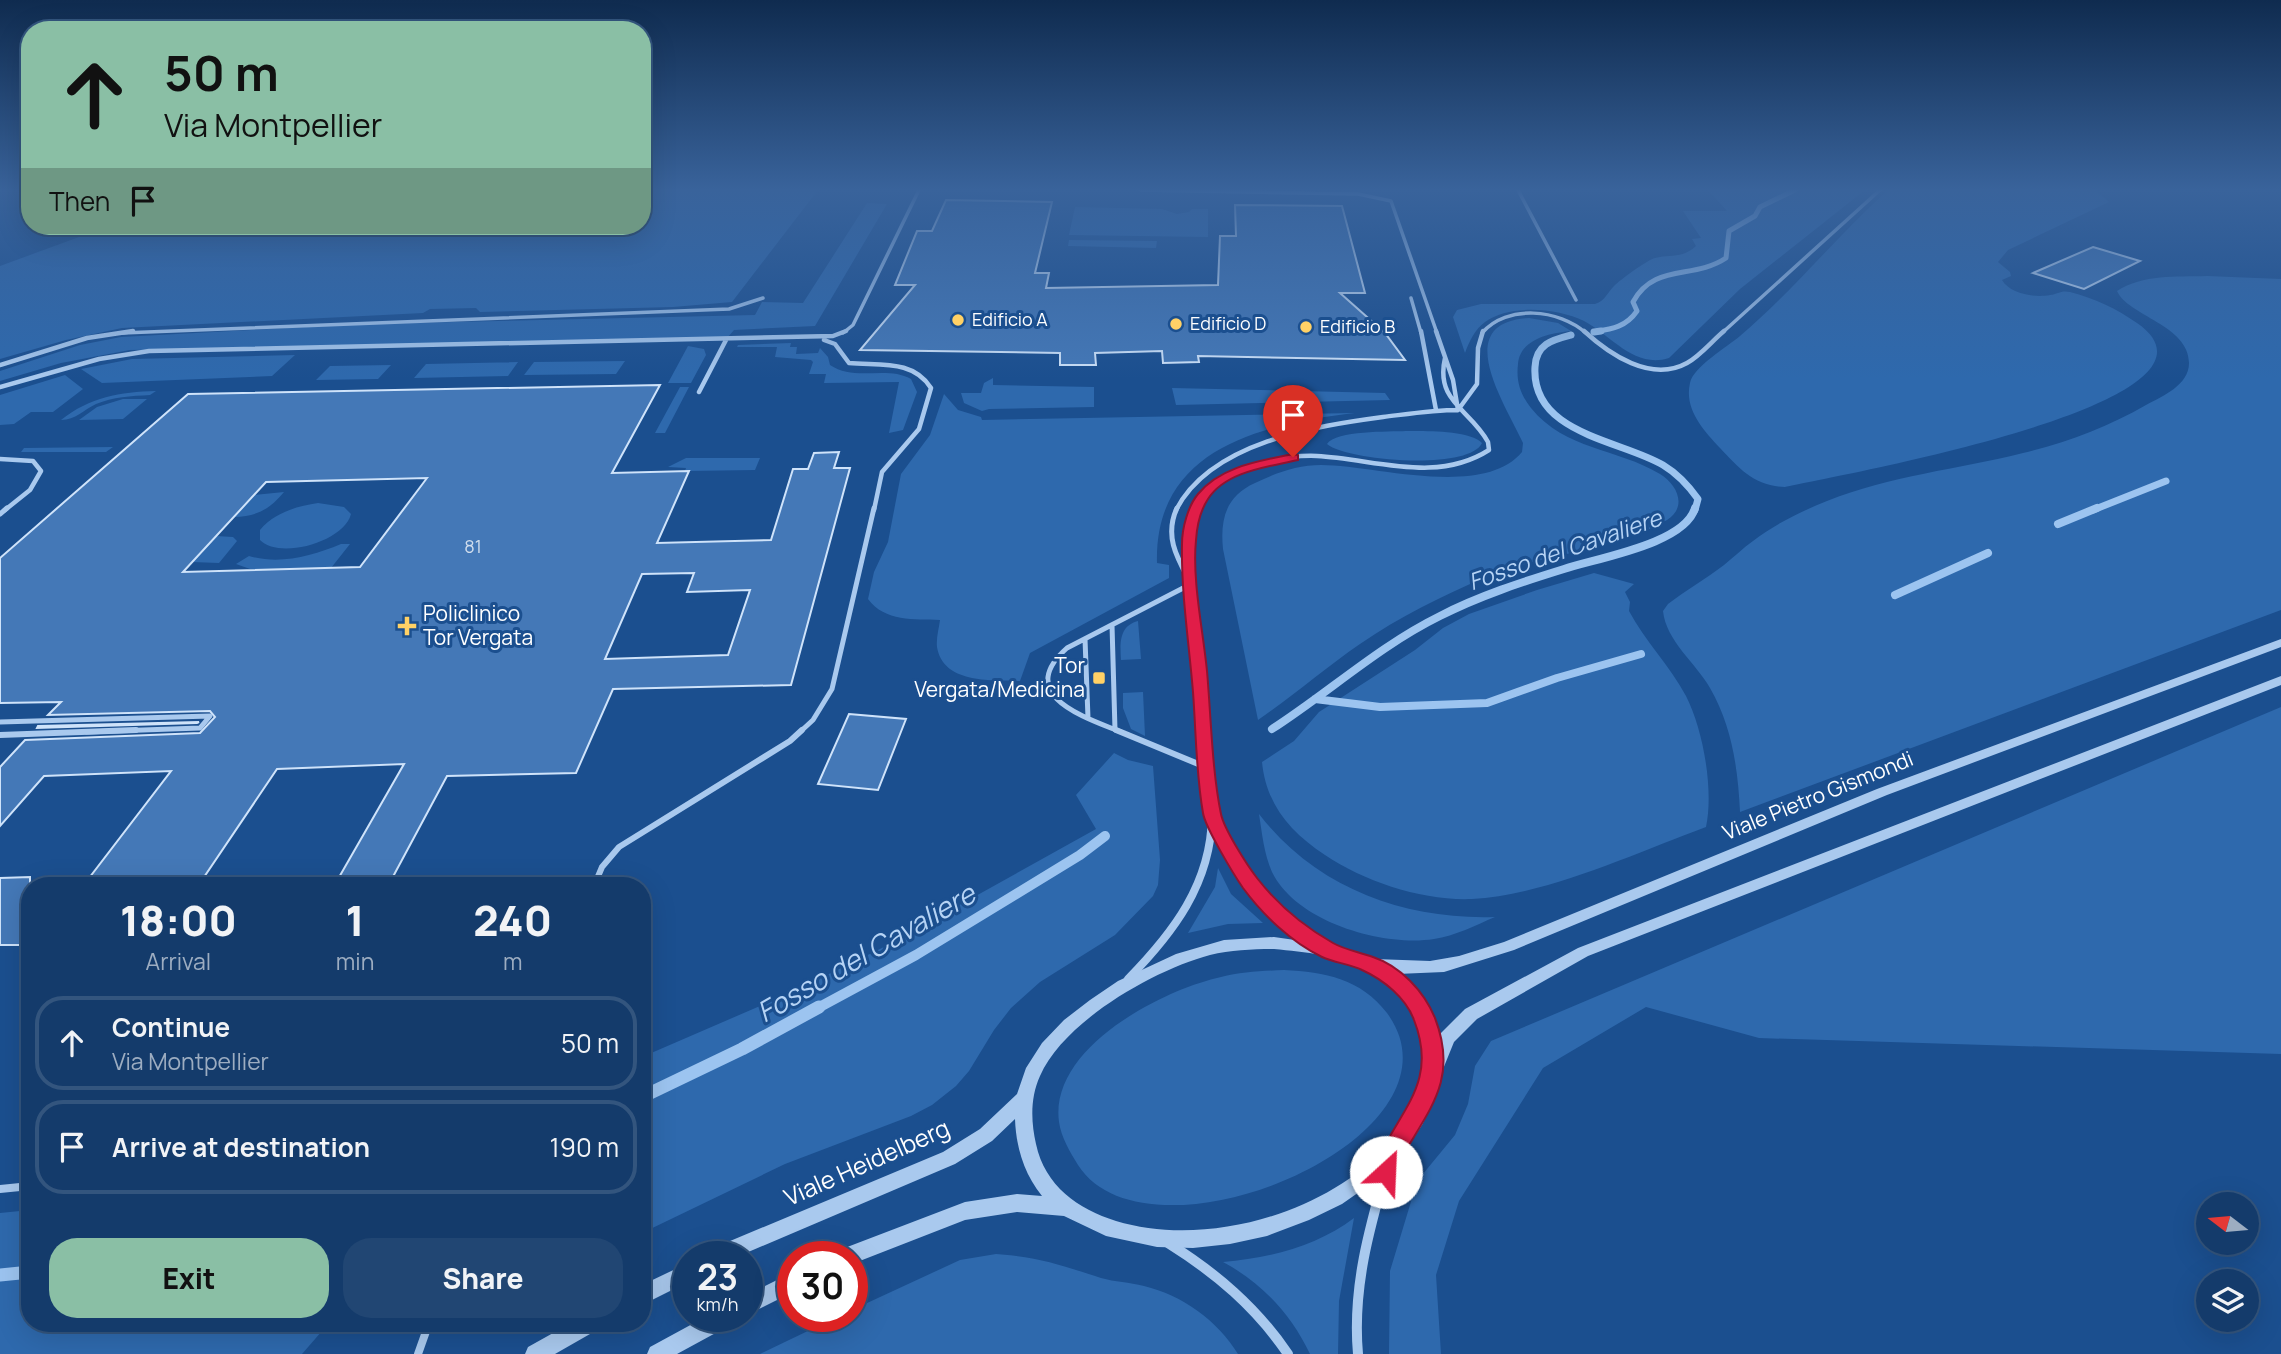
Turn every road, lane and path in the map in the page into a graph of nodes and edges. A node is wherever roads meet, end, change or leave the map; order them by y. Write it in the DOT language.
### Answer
graph roads {
  1 [pos="888,253"];
  2 [pos="1410,253"];
  3 [pos="1551,253"];
  4 [pos="1810,253"];
  5 [pos="763,298"];
  6 [pos="1424,298"];
  7 [pos="1576,300"];
  8 [pos="814,338"];
  9 [pos="726,340"];
  10 [pos="1445,358"];
  11 [pos="0,365"];
  12 [pos="0,387"];
  13 [pos="698,392"];
  14 [pos="1436,410"];
  15 [pos="1458,410"];
  16 [pos="0,459"];
  17 [pos="0,514"];
  18 [pos="1191,584"];
  19 [pos="1112,625"];
  20 [pos="1085,639"];
  21 [pos="2281,643"];
  22 [pos="2281,680"];
  23 [pos="1088,718"];
  24 [pos="0,722"];
  25 [pos="1115,730"];
  26 [pos="0,735"];
  27 [pos="1208,768"];
  28 [pos="1212,816"];
  29 [pos="598,877"];
  30 [pos="1329,951"];
  31 [pos="1370,964"];
  32 [pos="1116,991"];
  33 [pos="1432,1080"];
  34 [pos="1024,1099"];
  35 [pos="1391,1154"];
  36 [pos="21,1187"];
  37 [pos="0,1189"];
  38 [pos="1063,1207"];
  39 [pos="1162,1239"];
  40 [pos="753,1241"];
  41 [pos="868,1249"];
  42 [pos="672,1280"];
  43 [pos="651,1290"];
  44 [pos="426,1332"];
  45 [pos="574,1332"];
  46 [pos="698,1332"];
  47 [pos="418,1354"];
  48 [pos="535,1354"];
  49 [pos="657,1354"];
  50 [pos="1288,1354"];
  51 [pos="1357,1354"];
  1 -- 8 [label="lane"];
  2 -- 6 [label="lane"];
  3 -- 7 [label="lane"];
  4 -- 15 [label="lane"];
  5 -- 11 [label="lane"];
  6 -- 10 [label="lane"];
  6 -- 14 [label="lane"];
  8 -- 9 [label="lane"];
  8 -- 29 [label="lane"];
  9 -- 12 [label="lane"];
  9 -- 13 [label="lane"];
  10 -- 15 [label="lane"];
  10 -- 15 [label="lane"];
  14 -- 15 [label="lane"];
  14 -- 18 [label="lane"];
  15 -- 18 [label="lane"];
  16 -- 17 [label="lane"];
  18 -- 19 [label="lane"];
  18 -- 27 [label="street"];
  19 -- 20 [label="lane"];
  19 -- 25 [label="lane"];
  20 -- 23 [label="lane"];
  20 -- 23 [label="lane"];
  21 -- 31 [label="street, Viale Pietro Gismondi"];
  22 -- 33 [label="street"];
  23 -- 25 [label="lane"];
  24 -- 26 [label="lane"];
  25 -- 27 [label="lane"];
  27 -- 28 [label="street"];
  28 -- 30 [label="street"];
  28 -- 32 [label="street"];
  30 -- 31 [label="street"];
  30 -- 32 [label="street"];
  31 -- 33 [label="street"];
  32 -- 34 [label="street"];
  33 -- 35 [label="street"];
  34 -- 38 [label="street"];
  34 -- 40 [label="street, Viale Heidelberg"];
  35 -- 39 [label="street"];
  35 -- 51 [label="street"];
  36 -- 37 [label="lane"];
  38 -- 39 [label="street"];
  38 -- 41 [label="street"];
  39 -- 50 [label="street"];
  42 -- 43 [label="street"];
  44 -- 47 [label="lane"];
  45 -- 48 [label="street"];
  46 -- 49 [label="street"];
}
